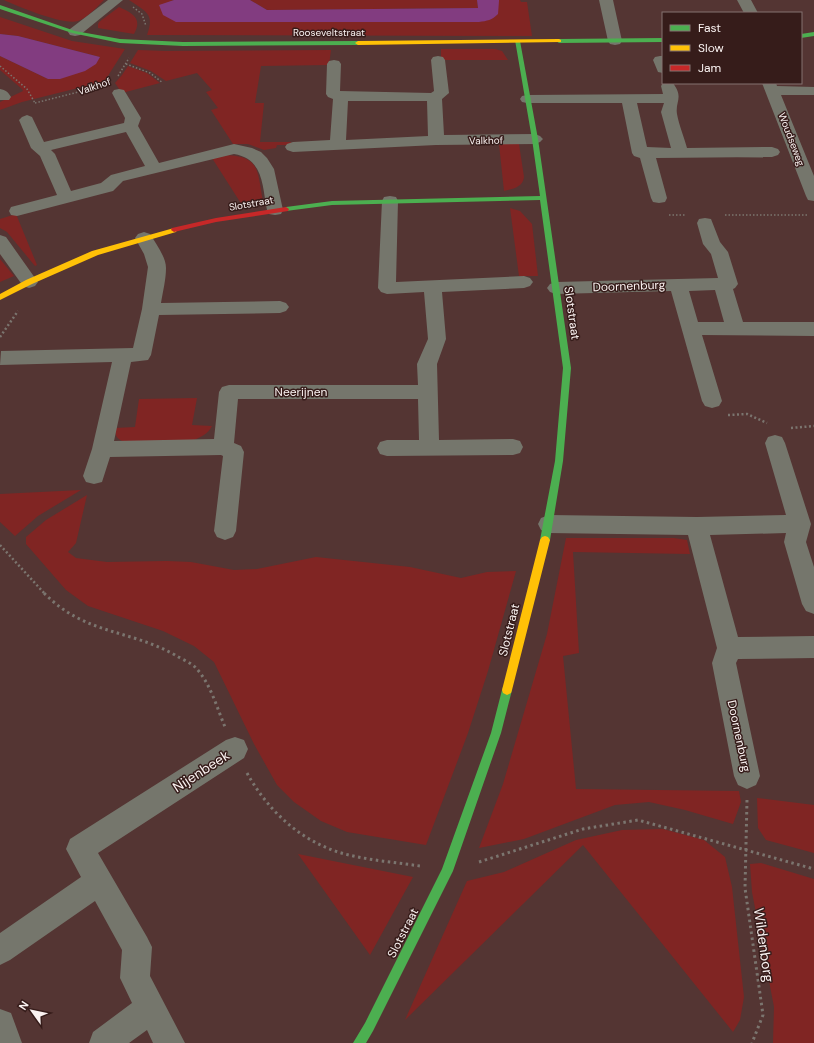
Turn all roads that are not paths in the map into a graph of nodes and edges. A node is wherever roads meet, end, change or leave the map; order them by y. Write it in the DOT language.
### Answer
graph roads {
  1 [pos="606,0"];
  2 [pos="744,0"];
  3 [pos="122,2"];
  4 [pos="0,7"];
  5 [pos="750,12"];
  6 [pos="75,32"];
  7 [pos="814,34"];
  8 [pos="802,36"];
  9 [pos="662,40"];
  10 [pos="517,41"];
  11 [pos="615,41"];
  12 [pos="438,60"];
  13 [pos="334,64"];
  14 [pos="667,84"];
  15 [pos="117,86"];
  16 [pos="771,87"];
  17 [pos="814,91"];
  18 [pos="341,96"];
  19 [pos="434,97"];
  20 [pos="629,98"];
  21 [pos="672,98"];
  22 [pos="527,99"];
  23 [pos="27,120"];
  24 [pos="130,126"];
  25 [pos="535,139"];
  26 [pos="436,140"];
  27 [pos="338,144"];
  28 [pos="293,147"];
  29 [pos="39,148"];
  30 [pos="646,152"];
  31 [pos="680,152"];
  32 [pos="772,152"];
  33 [pos="154,168"];
  34 [pos="814,196"];
  35 [pos="66,198"];
  36 [pos="543,198"];
  37 [pos="659,198"];
  38 [pos="390,201"];
  39 [pos="275,210"];
  40 [pos="17,211"];
  41 [pos="712,219"];
  42 [pos="144,238"];
  43 [pos="0,241"];
  44 [pos="29,282"];
  45 [pos="524,282"];
  46 [pos="678,284"];
  47 [pos="722,284"];
  48 [pos="433,286"];
  49 [pos="556,288"];
  50 [pos="0,296"];
  51 [pos="280,307"];
  52 [pos="151,310"];
  53 [pos="692,328"];
  54 [pos="735,328"];
  55 [pos="814,329"];
  56 [pos="123,357"];
  57 [pos="1,358"];
  58 [pos="428,392"];
  59 [pos="712,401"];
  60 [pos="777,432"];
  61 [pos="223,447"];
  62 [pos="429,447"];
  63 [pos="513,447"];
  64 [pos="387,448"];
  65 [pos="102,449"];
  66 [pos="94,476"];
  67 [pos="549,524"];
  68 [pos="800,524"];
  69 [pos="697,526"];
  70 [pos="225,531"];
  71 [pos="814,604"];
  72 [pos="814,647"];
  73 [pos="729,648"];
  74 [pos="235,749"];
  75 [pos="748,776"];
  76 [pos="98,882"];
  77 [pos="0,950"];
  78 [pos="150,1009"];
  79 [pos="0,1024"];
  80 [pos="7,1043"];
  81 [pos="104,1043"];
  82 [pos="170,1043"];
  83 [pos="359,1043"];
  1 -- 11 [label="street"];
  2 -- 5 [label="street"];
  3 -- 6 [label="street"];
  4 -- 6 [label="street, Rooseveltstraat"];
  6 -- 10 [label="street, Rooseveltstraat"];
  7 -- 8 [label="street"];
  9 -- 11 [label="street, Rooseveltstraat"];
  10 -- 11 [label="street, Rooseveltstraat"];
  10 -- 22 [label="street, Slotstraat"];
  12 -- 19 [label="street"];
  13 -- 18 [label="street"];
  14 -- 21 [label="street"];
  15 -- 24 [label="street, Valkhof"];
  16 -- 17 [label="street"];
  16 -- 34 [label="street, Woudseweg"];
  18 -- 19 [label="street"];
  18 -- 27 [label="street"];
  19 -- 26 [label="street"];
  20 -- 21 [label="street"];
  20 -- 22 [label="street"];
  20 -- 30 [label="street"];
  21 -- 31 [label="street"];
  22 -- 25 [label="street, Slotstraat"];
  23 -- 29 [label="street"];
  24 -- 29 [label="street"];
  24 -- 33 [label="street, Valkhof"];
  25 -- 26 [label="street, Valkhof"];
  25 -- 36 [label="street, Slotstraat"];
  26 -- 27 [label="street, Valkhof"];
  27 -- 28 [label="street, Valkhof"];
  29 -- 35 [label="street"];
  30 -- 31 [label="street"];
  30 -- 37 [label="street"];
  31 -- 32 [label="street"];
  33 -- 35 [label="street"];
  33 -- 39 [label="street"];
  35 -- 40 [label="street"];
  36 -- 38 [label="street, Slotstraat"];
  36 -- 49 [label="street, Slotstraat"];
  38 -- 39 [label="street, Slotstraat"];
  38 -- 48 [label="street"];
  39 -- 42 [label="street, Slotstraat"];
  41 -- 47 [label="street"];
  42 -- 44 [label="street, Slotstraat"];
  42 -- 52 [label="street"];
  43 -- 44 [label="street"];
  44 -- 50 [label="street, Slotstraat"];
  45 -- 48 [label="street"];
  46 -- 47 [label="street, Doornenburg"];
  46 -- 49 [label="street, Doornenburg"];
  46 -- 53 [label="street, Doornenburg"];
  47 -- 54 [label="street"];
  48 -- 58 [label="street"];
  49 -- 67 [label="street, Slotstraat"];
  51 -- 52 [label="street"];
  52 -- 56 [label="street"];
  53 -- 54 [label="street"];
  53 -- 59 [label="street, Doornenburg"];
  54 -- 55 [label="street"];
  56 -- 57 [label="street"];
  56 -- 65 [label="street"];
  58 -- 61 [label="street, Neerijnen"];
  58 -- 62 [label="street"];
  60 -- 68 [label="street"];
  61 -- 65 [label="street"];
  61 -- 70 [label="street"];
  62 -- 63 [label="street"];
  62 -- 64 [label="street"];
  65 -- 66 [label="street"];
  67 -- 69 [label="street"];
  67 -- 83 [label="street, Slotstraat"];
  68 -- 69 [label="street"];
  68 -- 71 [label="street"];
  69 -- 73 [label="street, Doornenburg"];
  72 -- 73 [label="street"];
  73 -- 75 [label="street, Doornenburg"];
  74 -- 76 [label="street, Nijenbeek"];
  76 -- 77 [label="street"];
  76 -- 78 [label="street, Nijenbeek"];
  78 -- 81 [label="street"];
  78 -- 82 [label="street, Nijenbeek"];
  79 -- 80 [label="street"];
}
